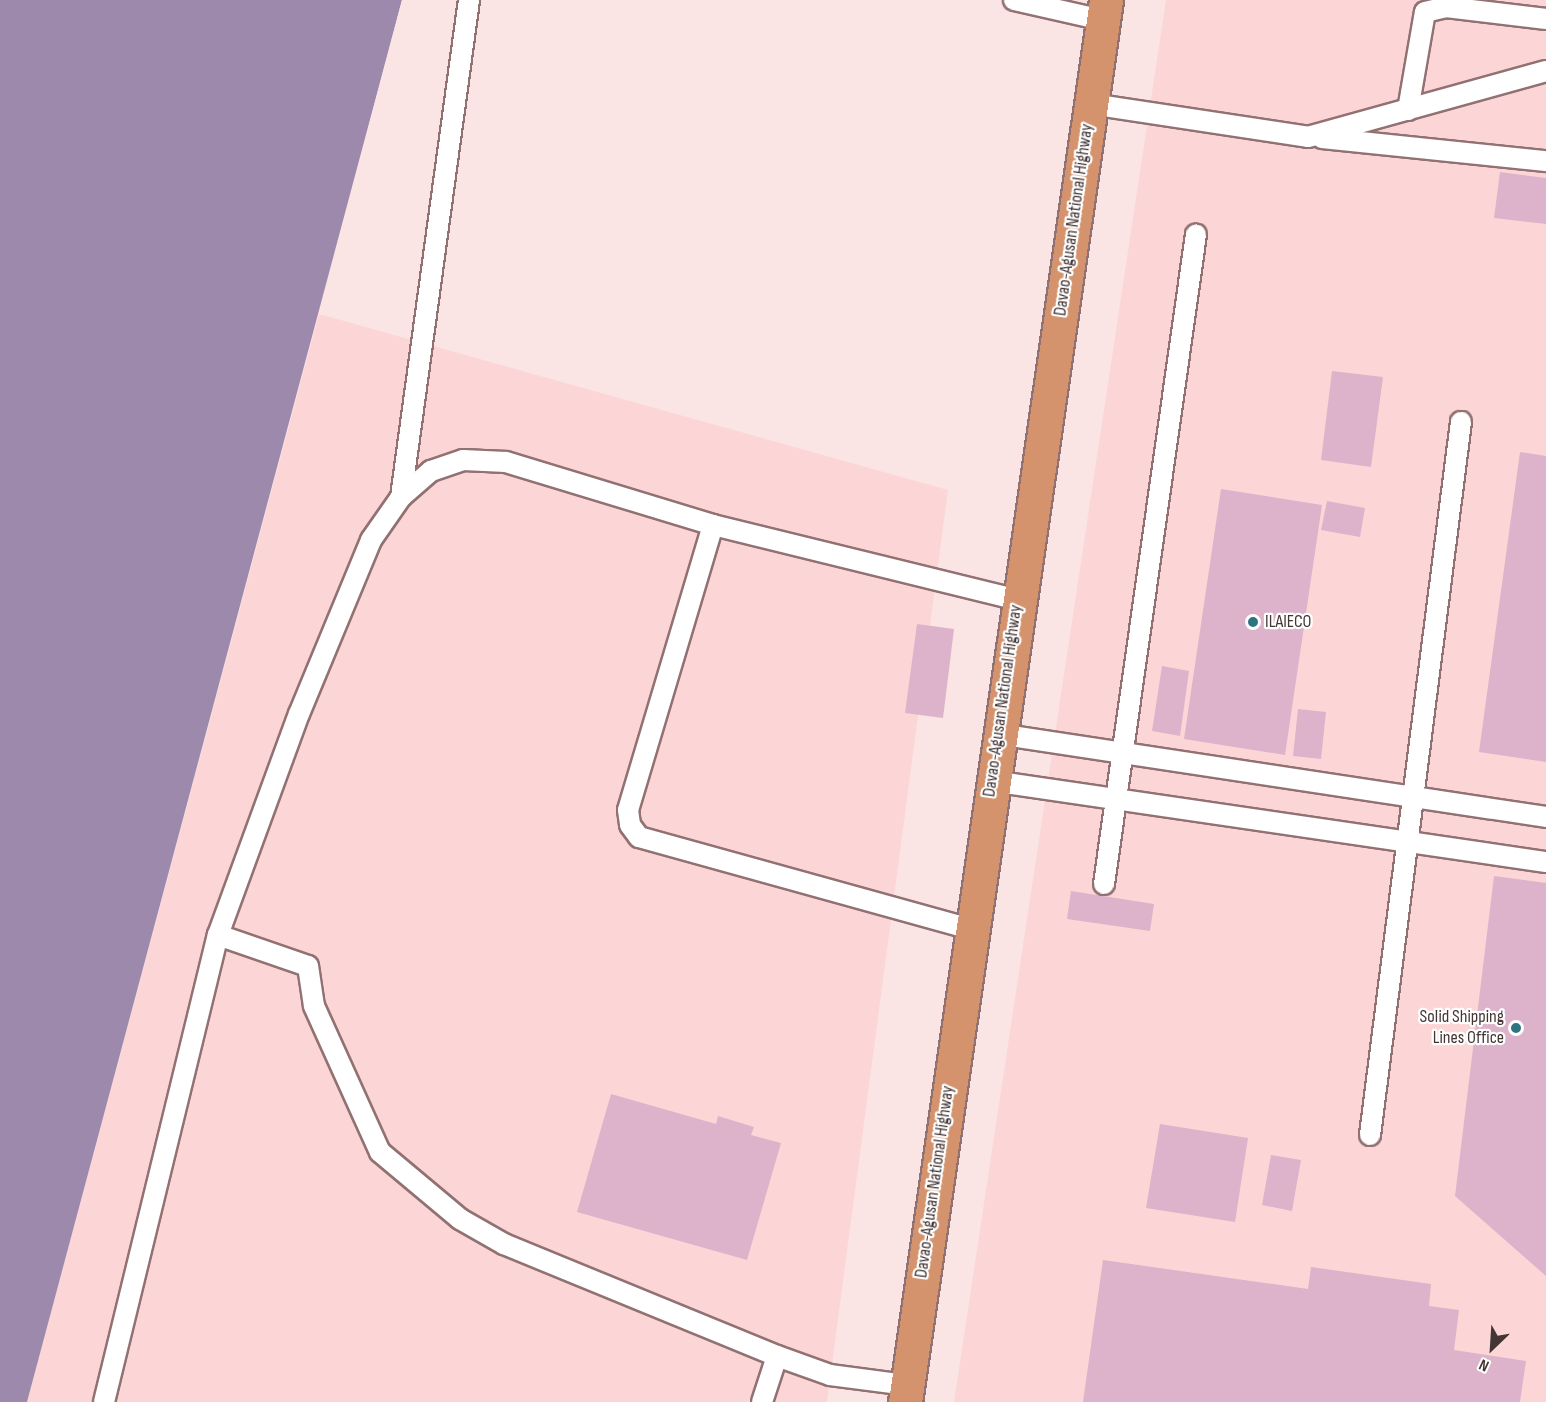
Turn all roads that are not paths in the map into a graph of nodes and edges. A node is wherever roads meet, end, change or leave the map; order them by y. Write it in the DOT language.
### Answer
graph roads {
  1 [pos="469,0"];
  2 [pos="1014,0"];
  3 [pos="1104,10"];
  4 [pos="1546,19"];
  5 [pos="1546,71"];
  6 [pos="1091,104"];
  7 [pos="1408,110"];
  8 [pos="1308,137"];
  9 [pos="1546,160"];
  10 [pos="1196,234"];
  11 [pos="1461,422"];
  12 [pos="401,497"];
  13 [pos="713,525"];
  14 [pos="1018,600"];
  15 [pos="998,734"];
  16 [pos="1125,753"];
  17 [pos="992,781"];
  18 [pos="1117,799"];
  19 [pos="1412,799"];
  20 [pos="1546,817"];
  21 [pos="1405,842"];
  22 [pos="1546,862"];
  23 [pos="1104,884"];
  24 [pos="970,929"];
  25 [pos="218,935"];
  26 [pos="1370,1135"];
  27 [pos="777,1356"];
  28 [pos="906,1394"];
  29 [pos="104,1402"];
  30 [pos="762,1402"];
  1 -- 12 [label="lane"];
  2 -- 3 [label="lane"];
  3 -- 6 [label="highway, Davao-Agusan National Highway"];
  4 -- 7 [label="lane"];
  5 -- 7 [label="lane"];
  6 -- 8 [label="lane"];
  6 -- 14 [label="highway, Davao-Agusan National Highway"];
  7 -- 8 [label="lane"];
  8 -- 9 [label="lane"];
  10 -- 16 [label="lane"];
  11 -- 19 [label="lane"];
  12 -- 13 [label="lane"];
  12 -- 25 [label="lane"];
  13 -- 14 [label="lane"];
  13 -- 24 [label="lane"];
  14 -- 15 [label="highway, Davao-Agusan National Highway"];
  15 -- 16 [label="lane"];
  15 -- 17 [label="highway, Davao-Agusan National Highway"];
  16 -- 18 [label="lane"];
  16 -- 19 [label="lane"];
  17 -- 18 [label="lane"];
  17 -- 24 [label="highway, Davao-Agusan National Highway"];
  18 -- 21 [label="lane"];
  18 -- 23 [label="lane"];
  19 -- 20 [label="lane"];
  19 -- 21 [label="lane"];
  21 -- 22 [label="lane"];
  21 -- 26 [label="lane"];
  24 -- 28 [label="highway, Davao-Agusan National Highway"];
  25 -- 27 [label="lane"];
  25 -- 29 [label="lane"];
  27 -- 28 [label="lane"];
  27 -- 30 [label="lane"];
}
